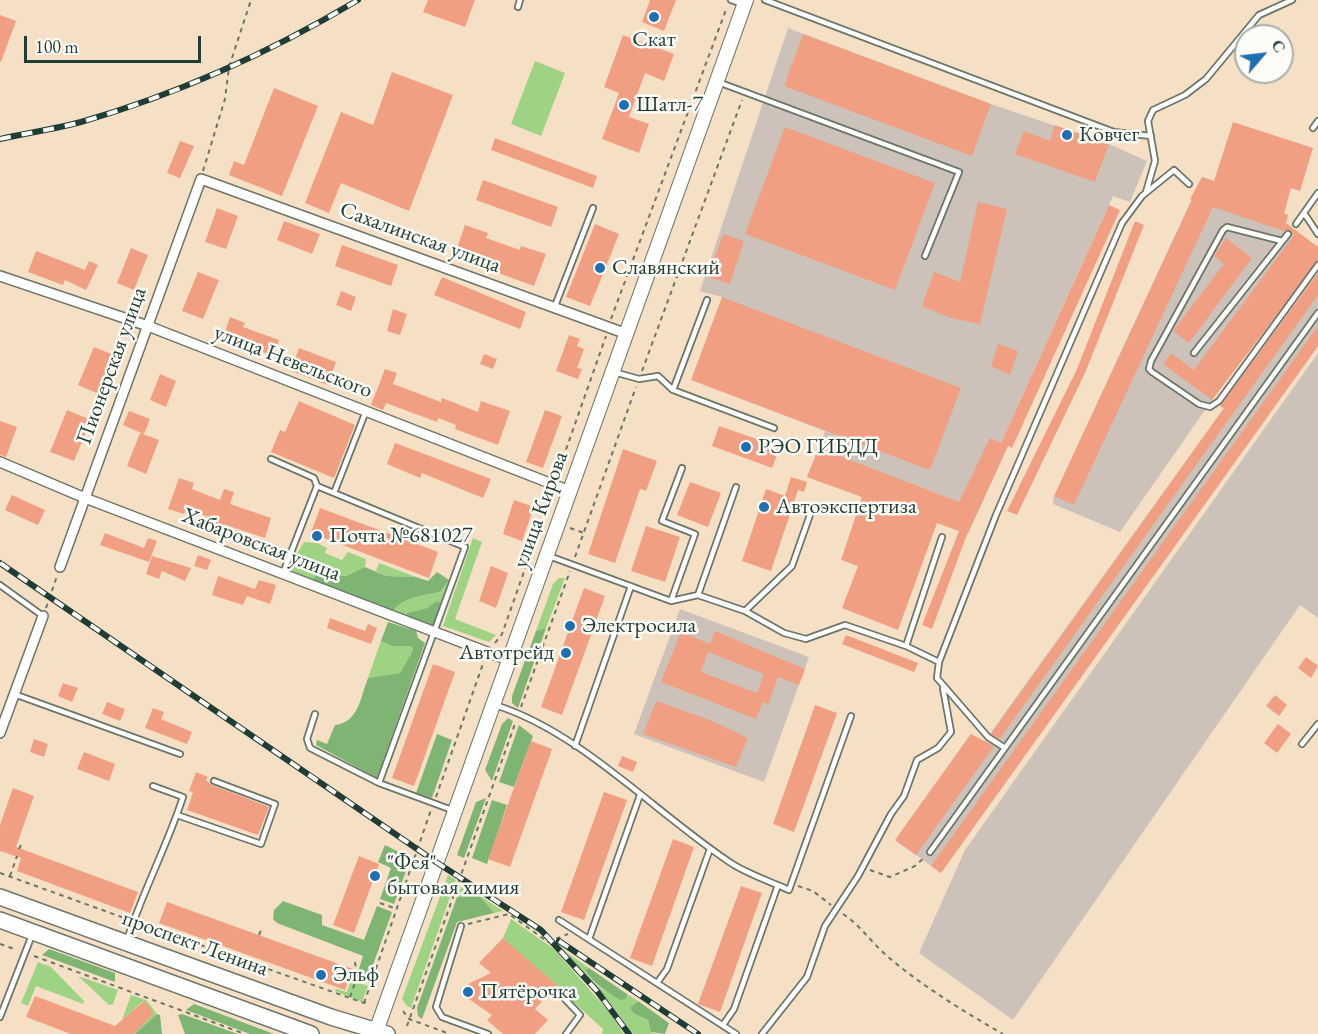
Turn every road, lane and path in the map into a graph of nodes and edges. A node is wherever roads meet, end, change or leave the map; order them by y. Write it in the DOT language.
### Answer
graph roads {
  1 [pos="251,0"];
  2 [pos="520,0"];
  3 [pos="765,0"];
  4 [pos="1292,0"];
  5 [pos="741,1"];
  6 [pos="518,7"];
  7 [pos="716,81"];
  8 [pos="1318,120"];
  9 [pos="1313,128"];
  10 [pos="1151,136"];
  11 [pos="201,179"];
  12 [pos="1189,184"];
  13 [pos="1146,192"];
  14 [pos="1318,193"];
  15 [pos="593,208"];
  16 [pos="1304,213"];
  17 [pos="1296,224"];
  18 [pos="1288,234"];
  19 [pos="1318,234"];
  20 [pos="1282,241"];
  21 [pos="925,256"];
  22 [pos="1318,265"];
  23 [pos="0,276"];
  24 [pos="707,300"];
  25 [pos="554,308"];
  26 [pos="1318,313"];
  27 [pos="148,326"];
  28 [pos="609,327"];
  29 [pos="627,334"];
  30 [pos="1194,353"];
  31 [pos="614,372"];
  32 [pos="673,390"];
  33 [pos="366,411"];
  34 [pos="774,428"];
  35 [pos="271,459"];
  36 [pos="0,462"];
  37 [pos="682,468"];
  38 [pos="554,485"];
  39 [pos="317,486"];
  40 [pos="736,487"];
  41 [pos="570,491"];
  42 [pos="334,493"];
  43 [pos="85,498"];
  44 [pos="811,512"];
  45 [pos="570,528"];
  46 [pos="584,533"];
  47 [pos="942,537"];
  48 [pos="547,555"];
  49 [pos="60,567"];
  50 [pos="283,575"];
  51 [pos="0,585"];
  52 [pos="631,586"];
  53 [pos="699,595"];
  54 [pos="671,601"];
  55 [pos="745,611"];
  56 [pos="43,616"];
  57 [pos="433,632"];
  58 [pos="906,646"];
  59 [pos="488,652"];
  60 [pos="508,660"];
  61 [pos="939,662"];
  62 [pos="943,685"];
  63 [pos="14,694"];
  64 [pos="493,704"];
  65 [pos="315,714"];
  66 [pos="851,716"];
  67 [pos="1318,724"];
  68 [pos="0,733"];
  69 [pos="1302,744"];
  70 [pos="574,746"];
  71 [pos="1005,748"];
  72 [pos="180,754"];
  73 [pos="214,781"];
  74 [pos="379,783"];
  75 [pos="153,786"];
  76 [pos="640,795"];
  77 [pos="434,803"];
  78 [pos="454,811"];
  79 [pos="177,815"];
  80 [pos="23,842"];
  81 [pos="19,849"];
  82 [pos="710,849"];
  83 [pos="930,852"];
  84 [pos="17,856"];
  85 [pos="862,867"];
  86 [pos="0,873"];
  87 [pos="9,876"];
  88 [pos="791,884"];
  89 [pos="778,885"];
  90 [pos="0,897"];
  91 [pos="380,903"];
  92 [pos="397,909"];
  93 [pos="838,910"];
  94 [pos="0,920"];
  95 [pos="559,920"];
  96 [pos="133,922"];
  97 [pos="460,926"];
  98 [pos="262,927"];
  99 [pos="576,931"];
  100 [pos="33,933"];
  101 [pos="259,936"];
  102 [pos="589,939"];
  103 [pos="126,943"];
  104 [pos="0,944"];
  105 [pos="26,953"];
  106 [pos="251,956"];
  107 [pos="249,962"];
  108 [pos="355,962"];
  109 [pos="357,977"];
  110 [pos="371,982"];
  111 [pos="657,983"];
  112 [pos="562,996"];
  113 [pos="350,998"];
  114 [pos="370,1000"];
  115 [pos="363,1003"];
  116 [pos="403,1011"];
  117 [pos="0,1017"];
  118 [pos="723,1025"];
  119 [pos="471,1028"];
  120 [pos="380,1033"];
  121 [pos="245,1034"];
  122 [pos="311,1034"];
  123 [pos="450,1034"];
  124 [pos="469,1034"];
  125 [pos="488,1034"];
  126 [pos="566,1034"];
  127 [pos="736,1034"];
  128 [pos="762,1034"];
  129 [pos="1003,1034"];
  1 -- 11 [label="path"];
  2 -- 6 [label="lane"];
  3 -- 10 [label="lane"];
  4 -- 10 [label="lane"];
  5 -- 7 [label="main road, улица Кирова"];
  5 -- 28 [label="path"];
  7 -- 21 [label="lane"];
  7 -- 29 [label="main road, улица Кирова"];
  8 -- 9 [label="lane"];
  10 -- 13 [label="lane"];
  11 -- 25 [label="street, Сахалинская улица"];
  11 -- 27 [label="street, Пионерская улица"];
  12 -- 13 [label="lane"];
  13 -- 61 [label="lane"];
  14 -- 16 [label="lane"];
  15 -- 25 [label="lane"];
  16 -- 17 [label="lane"];
  16 -- 19 [label="lane"];
  18 -- 20 [label="lane"];
  20 -- 22 [label="lane"];
  20 -- 30 [label="lane"];
  23 -- 27 [label="street, улица Невельского"];
  24 -- 32 [label="lane"];
  25 -- 28 [label="street, Сахалинская улица"];
  26 -- 71 [label="lane"];
  27 -- 33 [label="street, улица Невельского"];
  27 -- 43 [label="street, Пионерская улица"];
  28 -- 29 [label="street, Сахалинская улица"];
  28 -- 38 [label="path"];
  29 -- 31 [label="main road, улица Кирова"];
  31 -- 32 [label="lane"];
  31 -- 41 [label="main road, улица Кирова"];
  32 -- 34 [label="lane"];
  33 -- 38 [label="street, улица Невельского"];
  33 -- 42 [label="lane"];
  35 -- 39 [label="lane"];
  36 -- 43 [label="street, Хабаровская улица"];
  37 -- 54 [label="lane"];
  38 -- 41 [label="street, улица Невельского"];
  38 -- 59 [label="path"];
  39 -- 42 [label="lane"];
  39 -- 50 [label="lane"];
  40 -- 53 [label="lane"];
  41 -- 48 [label="main road, улица Кирова"];
  42 -- 57 [label="lane"];
  43 -- 49 [label="street, Пионерская улица"];
  43 -- 50 [label="street, Хабаровская улица"];
  44 -- 55 [label="lane"];
  45 -- 46 [label="path"];
  47 -- 58 [label="lane"];
  48 -- 52 [label="lane"];
  48 -- 60 [label="main road, улица Кирова"];
  49 -- 56 [label="path"];
  50 -- 57 [label="street, Хабаровская улица"];
  51 -- 56 [label="lane"];
  52 -- 54 [label="lane"];
  52 -- 70 [label="lane"];
  53 -- 54 [label="lane"];
  53 -- 55 [label="lane"];
  55 -- 58 [label="lane"];
  56 -- 63 [label="street"];
  57 -- 59 [label="street, Хабаровская улица"];
  57 -- 74 [label="lane"];
  58 -- 61 [label="lane"];
  59 -- 60 [label="street, Хабаровская улица"];
  59 -- 77 [label="path"];
  60 -- 64 [label="main road, улица Кирова"];
  61 -- 62 [label="lane"];
  62 -- 71 [label="lane"];
  62 -- 85 [label="lane"];
  63 -- 68 [label="street"];
  63 -- 72 [label="lane"];
  64 -- 70 [label="lane"];
  64 -- 78 [label="main road, улица Кирова"];
  65 -- 74 [label="lane"];
  66 -- 88 [label="lane"];
  67 -- 69 [label="lane"];
  70 -- 76 [label="lane"];
  71 -- 83 [label="lane"];
  73 -- 79 [label="lane"];
  74 -- 77 [label="lane"];
  75 -- 79 [label="lane"];
  76 -- 82 [label="lane"];
  76 -- 102 [label="lane"];
  77 -- 78 [label="lane"];
  77 -- 92 [label="path"];
  78 -- 120 [label="main road, улица Кирова"];
  79 -- 96 [label="lane"];
  80 -- 81 [label="path"];
  82 -- 89 [label="lane"];
  82 -- 111 [label="lane"];
  83 -- 85 [label="path"];
  84 -- 87 [label="path"];
  85 -- 93 [label="lane"];
  86 -- 87 [label="path"];
  87 -- 96 [label="path"];
  88 -- 89 [label="lane"];
  88 -- 93 [label="path"];
  89 -- 118 [label="lane"];
  90 -- 103 [label="main road, проспект Ленина"];
  91 -- 92 [label="path"];
  92 -- 110 [label="path"];
  93 -- 128 [label="lane"];
  93 -- 129 [label="path"];
  94 -- 100 [label="main road, проспект Ленина"];
  95 -- 99 [label="lane"];
  96 -- 103 [label="lane"];
  96 -- 107 [label="path"];
  97 -- 99 [label="path"];
  97 -- 119 [label="lane"];
  98 -- 101 [label="path"];
  99 -- 102 [label="lane"];
  100 -- 105 [label="lane"];
  100 -- 122 [label="main road, проспект Ленина"];
  102 -- 111 [label="lane"];
  103 -- 120 [label="main road, проспект Ленина"];
  104 -- 105 [label="path"];
  105 -- 117 [label="lane"];
  105 -- 121 [label="path"];
  106 -- 107 [label="path"];
  107 -- 113 [label="path"];
  108 -- 109 [label="path"];
  109 -- 110 [label="path"];
  109 -- 113 [label="path"];
  110 -- 115 [label="path"];
  111 -- 118 [label="lane"];
  112 -- 126 [label="lane"];
  113 -- 115 [label="path"];
  114 -- 115 [label="path"];
  116 -- 123 [label="path"];
  118 -- 127 [label="lane"];
  119 -- 124 [label="lane"];
  119 -- 125 [label="lane"];
}
